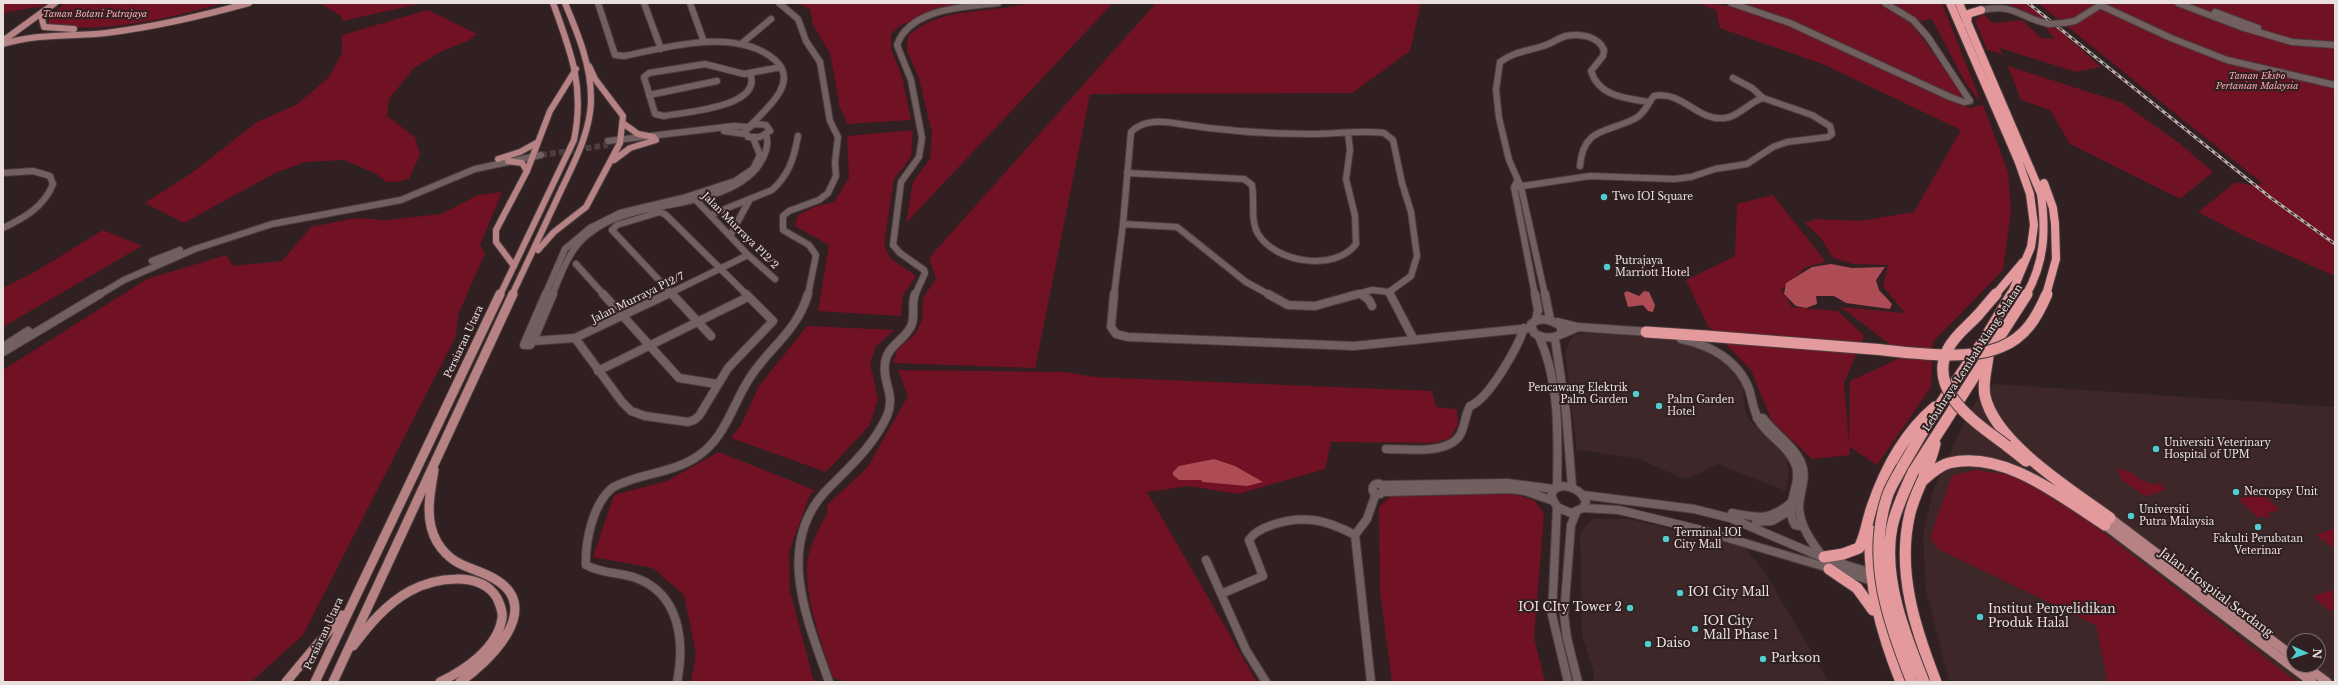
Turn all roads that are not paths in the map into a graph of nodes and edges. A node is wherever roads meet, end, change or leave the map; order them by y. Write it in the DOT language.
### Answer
graph roads {
  1 [pos="55,3"];
  2 [pos="234,3"];
  3 [pos="249,3"];
  4 [pos="553,3"];
  5 [pos="565,3"];
  6 [pos="598,3"];
  7 [pos="644,3"];
  8 [pos="690,3"];
  9 [pos="779,3"];
  10 [pos="998,3"];
  11 [pos="1731,3"];
  12 [pos="1885,3"];
  13 [pos="1950,3"];
  14 [pos="1961,3"];
  15 [pos="2178,3"];
  16 [pos="2188,3"];
  17 [pos="2102,4"];
  18 [pos="47,10"];
  19 [pos="1981,10"];
  20 [pos="771,19"];
  21 [pos="1967,23"];
  22 [pos="755,33"];
  23 [pos="2335,40"];
  24 [pos="3,41"];
  25 [pos="704,42"];
  26 [pos="3,44"];
  27 [pos="741,44"];
  28 [pos="2335,45"];
  29 [pos="758,48"];
  30 [pos="661,49"];
  31 [pos="584,52"];
  32 [pos="576,67"];
  33 [pos="781,67"];
  34 [pos="750,73"];
  35 [pos="1733,78"];
  36 [pos="717,81"];
  37 [pos="2335,85"];
  38 [pos="649,95"];
  39 [pos="1763,98"];
  40 [pos="1649,102"];
  41 [pos="767,109"];
  42 [pos="624,124"];
  43 [pos="766,125"];
  44 [pos="749,126"];
  45 [pos="2014,127"];
  46 [pos="1348,133"];
  47 [pos="745,134"];
  48 [pos="766,135"];
  49 [pos="798,136"];
  50 [pos="753,138"];
  51 [pos="655,139"];
  52 [pos="621,141"];
  53 [pos="538,142"];
  54 [pos="608,143"];
  55 [pos="537,154"];
  56 [pos="498,159"];
  57 [pos="508,161"];
  58 [pos="612,161"];
  59 [pos="1580,166"];
  60 [pos="527,171"];
  61 [pos="3,173"];
  62 [pos="1127,173"];
  63 [pos="1517,186"];
  64 [pos="693,197"];
  65 [pos="750,199"];
  66 [pos="710,215"];
  67 [pos="1123,224"];
  68 [pos="3,228"];
  69 [pos="730,236"];
  70 [pos="748,255"];
  71 [pos="2028,256"];
  72 [pos="528,262"];
  73 [pos="576,264"];
  74 [pos="514,266"];
  75 [pos="719,269"];
  76 [pos="775,279"];
  77 [pos="1360,292"];
  78 [pos="1389,292"];
  79 [pos="672,294"];
  80 [pos="748,297"];
  81 [pos="1372,306"];
  82 [pos="623,316"];
  83 [pos="1536,320"];
  84 [pos="1553,321"];
  85 [pos="698,322"];
  86 [pos="1577,327"];
  87 [pos="1528,328"];
  88 [pos="1646,332"];
  89 [pos="1561,334"];
  90 [pos="711,336"];
  91 [pos="1539,337"];
  92 [pos="575,338"];
  93 [pos="1555,338"];
  94 [pos="1414,340"];
  95 [pos="648,346"];
  96 [pos="3,347"];
  97 [pos="3,352"];
  98 [pos="1946,354"];
  99 [pos="1988,354"];
  100 [pos="598,371"];
  101 [pos="717,384"];
  102 [pos="1940,403"];
  103 [pos="1936,438"];
  104 [pos="1386,449"];
  105 [pos="436,459"];
  106 [pos="1907,470"];
  107 [pos="1801,481"];
  108 [pos="1918,485"];
  109 [pos="1572,487"];
  110 [pos="1556,488"];
  111 [pos="1381,490"];
  112 [pos="1583,495"];
  113 [pos="1551,500"];
  114 [pos="1791,506"];
  115 [pos="1872,506"];
  116 [pos="1557,507"];
  117 [pos="1580,510"];
  118 [pos="1732,516"];
  119 [pos="2108,521"];
  120 [pos="1802,522"];
  121 [pos="1355,535"];
  122 [pos="1824,557"];
  123 [pos="1206,560"];
  124 [pos="1829,569"];
  125 [pos="1870,576"];
  126 [pos="1906,586"];
  127 [pos="1221,594"];
  128 [pos="353,600"];
  129 [pos="1879,620"];
  130 [pos="2286,651"];
  131 [pos="342,663"];
  132 [pos="2315,673"];
  133 [pos="286,682"];
  134 [pos="315,682"];
  135 [pos="333,682"];
  136 [pos="440,682"];
  137 [pos="460,682"];
  138 [pos="677,682"];
  139 [pos="829,682"];
  140 [pos="1266,682"];
  141 [pos="1371,682"];
  142 [pos="1568,682"];
  143 [pos="1578,682"];
  144 [pos="1901,682"];
  145 [pos="1912,682"];
  146 [pos="1924,682"];
  147 [pos="1936,682"];
  148 [pos="2312,682"];
  149 [pos="2327,682"];
  1 -- 18 [label="main road"];
  2 -- 18 [label="main road"];
  3 -- 26 [label="main road"];
  4 -- 32 [label="main road, Persiaran Utara"];
  5 -- 31 [label="main road"];
  6 -- 30 [label="street"];
  7 -- 30 [label="street"];
  8 -- 25 [label="street"];
  9 -- 138 [label="street"];
  10 -- 139 [label="street"];
  11 -- 12 [label="street"];
  13 -- 71 [label="highway, Lebuhraya Lembah Klang Selatan"];
  14 -- 19 [label="highway"];
  14 -- 21 [label="highway, Lebuhraya Lembah Klang Selatan"];
  15 -- 28 [label="street"];
  16 -- 23 [label="street"];
  17 -- 19 [label="street, bridge"];
  17 -- 37 [label="street"];
  18 -- 24 [label="main road"];
  19 -- 21 [label="highway"];
  20 -- 22 [label="street"];
  21 -- 45 [label="highway, Lebuhraya Lembah Klang Selatan"];
  22 -- 27 [label="street"];
  22 -- 29 [label="street"];
  25 -- 27 [label="street"];
  25 -- 30 [label="street"];
  27 -- 29 [label="street"];
  29 -- 33 [label="street"];
  31 -- 42 [label="main road"];
  31 -- 72 [label="main road"];
  32 -- 53 [label="main road"];
  32 -- 74 [label="main road, Persiaran Utara"];
  33 -- 34 [label="street"];
  33 -- 41 [label="street"];
  34 -- 38 [label="street"];
  34 -- 38 [label="street"];
  35 -- 39 [label="street"];
  36 -- 38 [label="street"];
  39 -- 40 [label="street"];
  39 -- 63 [label="street"];
  40 -- 59 [label="street"];
  40 -- 63 [label="street"];
  41 -- 43 [label="street"];
  41 -- 44 [label="street"];
  42 -- 51 [label="main road"];
  42 -- 52 [label="main road"];
  43 -- 44 [label="street"];
  43 -- 48 [label="street"];
  44 -- 47 [label="street"];
  44 -- 51 [label="street"];
  45 -- 98 [label="highway, bridge"];
  45 -- 99 [label="highway, Lebuhraya Lembah Klang Selatan"];
  46 -- 62 [label="street"];
  46 -- 62 [label="street"];
  46 -- 78 [label="street"];
  47 -- 50 [label="street"];
  47 -- 51 [label="street"];
  48 -- 50 [label="street"];
  48 -- 64 [label="street"];
  49 -- 65 [label="street"];
  50 -- 64 [label="street"];
  51 -- 52 [label="street"];
  51 -- 58 [label="main road"];
  52 -- 54 [label="street"];
  52 -- 58 [label="main road"];
  53 -- 55 [label="main road"];
  53 -- 56 [label="main road"];
  55 -- 56 [label="street"];
  55 -- 57 [label="street"];
  55 -- 60 [label="main road"];
  56 -- 96 [label="street"];
  57 -- 60 [label="main road"];
  57 -- 97 [label="street"];
  58 -- 72 [label="main road"];
  60 -- 74 [label="main road"];
  61 -- 68 [label="street"];
  62 -- 67 [label="street"];
  63 -- 83 [label="street"];
  63 -- 84 [label="street"];
  64 -- 66 [label="street, Jalan Murraya P12/2"];
  64 -- 92 [label="street, Jalan Murraya P12/7"];
  65 -- 66 [label="street"];
  65 -- 69 [label="street"];
  66 -- 69 [label="street, Jalan Murraya P12/2"];
  67 -- 77 [label="street"];
  67 -- 94 [label="street"];
  69 -- 70 [label="street, Jalan Murraya P12/2"];
  70 -- 75 [label="street, Jalan Murraya P12/7"];
  70 -- 76 [label="street, Jalan Murraya P12/2"];
  71 -- 98 [label="highway, bridge"];
  71 -- 102 [label="highway, Lebuhraya Lembah Klang Selatan"];
  72 -- 105 [label="main road"];
  73 -- 82 [label="street"];
  74 -- 128 [label="main road, Persiaran Utara"];
  75 -- 79 [label="street, Jalan Murraya P12/7"];
  75 -- 79 [label="street"];
  75 -- 80 [label="street"];
  77 -- 78 [label="street"];
  77 -- 81 [label="street"];
  78 -- 94 [label="street"];
  79 -- 82 [label="street, Jalan Murraya P12/7"];
  79 -- 85 [label="street"];
  80 -- 85 [label="street"];
  80 -- 101 [label="street"];
  82 -- 92 [label="street, Jalan Murraya P12/7"];
  82 -- 95 [label="street"];
  83 -- 84 [label="street"];
  83 -- 87 [label="street"];
  84 -- 86 [label="street"];
  84 -- 89 [label="street"];
  85 -- 90 [label="street"];
  85 -- 95 [label="street"];
  86 -- 88 [label="street"];
  86 -- 89 [label="street"];
  87 -- 91 [label="street"];
  87 -- 94 [label="street"];
  87 -- 104 [label="street"];
  88 -- 98 [label="highway, bridge"];
  88 -- 107 [label="street"];
  89 -- 93 [label="street"];
  91 -- 93 [label="street"];
  91 -- 110 [label="street"];
  92 -- 100 [label="street"];
  93 -- 109 [label="street"];
  95 -- 100 [label="street"];
  95 -- 101 [label="street"];
  98 -- 119 [label="highway, bridge"];
  99 -- 103 [label="highway, Lebuhraya Lembah Klang Selatan"];
  99 -- 119 [label="highway"];
  100 -- 101 [label="street"];
  102 -- 106 [label="highway, Lebuhraya Lembah Klang Selatan"];
  102 -- 115 [label="highway"];
  103 -- 106 [label="highway, Lebuhraya Lembah Klang Selatan"];
  103 -- 108 [label="highway"];
  105 -- 131 [label="main road"];
  105 -- 137 [label="main road"];
  106 -- 145 [label="highway, Lebuhraya Lembah Klang Selatan, bridge"];
  106 -- 146 [label="highway, Lebuhraya Lembah Klang Selatan, bridge"];
  107 -- 114 [label="street"];
  107 -- 120 [label="street"];
  108 -- 119 [label="highway"];
  108 -- 126 [label="highway"];
  109 -- 110 [label="street"];
  109 -- 112 [label="street"];
  110 -- 111 [label="street"];
  110 -- 113 [label="street"];
  111 -- 113 [label="street"];
  111 -- 121 [label="street"];
  112 -- 117 [label="street"];
  112 -- 118 [label="street"];
  113 -- 116 [label="street"];
  114 -- 118 [label="street"];
  114 -- 120 [label="street"];
  115 -- 122 [label="highway"];
  115 -- 125 [label="highway"];
  116 -- 117 [label="street"];
  116 -- 142 [label="street"];
  117 -- 124 [label="street"];
  117 -- 143 [label="street"];
  118 -- 122 [label="street"];
  119 -- 130 [label="main road, Jalan Hospital Serdang"];
  119 -- 148 [label="main road, Jalan Hospital Serdang"];
  120 -- 122 [label="street"];
  121 -- 127 [label="street"];
  121 -- 141 [label="street"];
  122 -- 125 [label="street"];
  123 -- 127 [label="street"];
  124 -- 125 [label="street"];
  124 -- 129 [label="highway"];
  125 -- 126 [label="street"];
  125 -- 129 [label="highway"];
  126 -- 147 [label="highway"];
  127 -- 140 [label="street"];
  128 -- 133 [label="main road"];
  128 -- 134 [label="main road, Persiaran Utara"];
  129 -- 144 [label="highway"];
  131 -- 135 [label="main road"];
  131 -- 136 [label="main road"];
  132 -- 149 [label="main road"];
}
